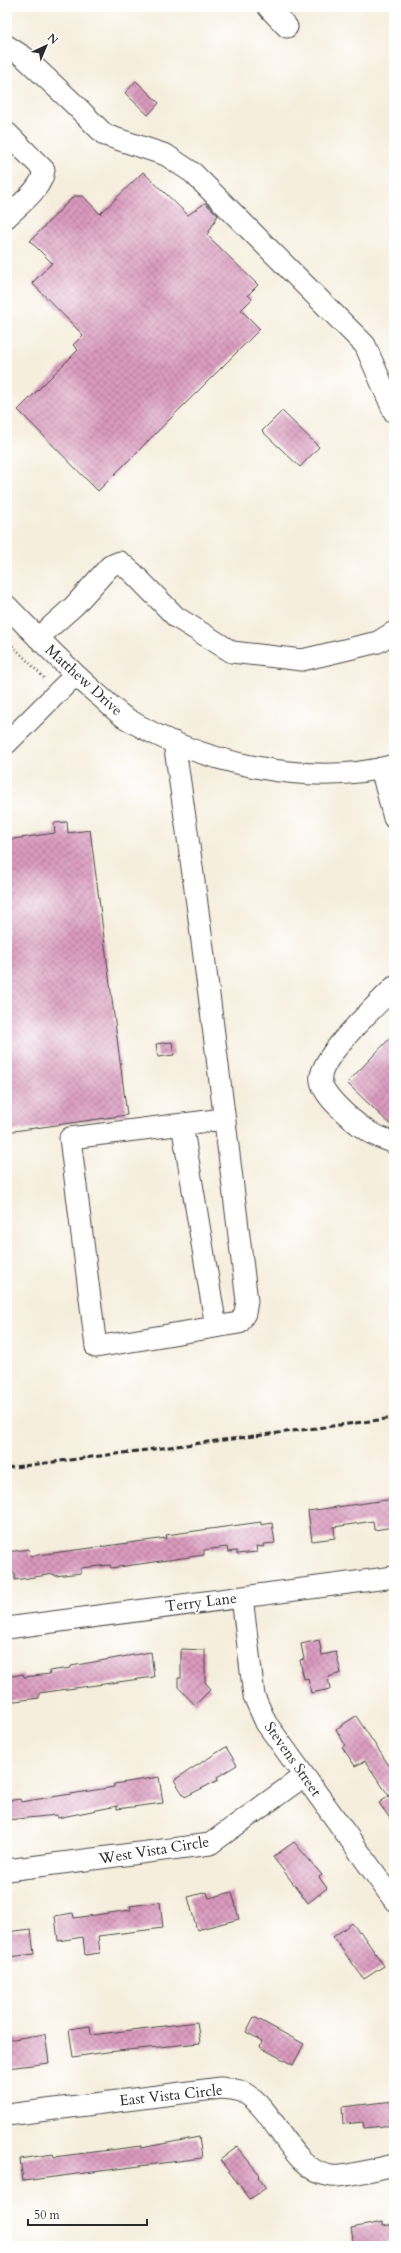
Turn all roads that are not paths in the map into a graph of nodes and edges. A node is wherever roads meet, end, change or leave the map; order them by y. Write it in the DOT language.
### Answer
graph roads {
  1 [pos="268,7"];
  2 [pos="287,27"];
  3 [pos="7,46"];
  4 [pos="7,133"];
  5 [pos="7,217"];
  6 [pos="394,412"];
  7 [pos="7,606"];
  8 [pos="394,632"];
  9 [pos="38,638"];
  10 [pos="76,675"];
  11 [pos="174,742"];
  12 [pos="7,743"];
  13 [pos="388,767"];
  14 [pos="394,818"];
  15 [pos="394,987"];
  16 [pos="224,1119"];
  17 [pos="182,1124"];
  18 [pos="394,1143"];
  19 [pos="214,1315"];
  20 [pos="394,1577"];
  21 [pos="242,1597"];
  22 [pos="7,1628"];
  23 [pos="304,1776"];
  24 [pos="7,1870"];
  25 [pos="394,1900"];
  26 [pos="7,2115"];
  27 [pos="394,2165"];
  1 -- 2 [label="street"];
  3 -- 6 [label="street"];
  4 -- 5 [label="street"];
  7 -- 9 [label="street, Matthew Drive"];
  8 -- 9 [label="street"];
  9 -- 10 [label="street, Matthew Drive"];
  10 -- 11 [label="street, Matthew Drive"];
  10 -- 12 [label="street"];
  11 -- 13 [label="street, Matthew Drive"];
  11 -- 16 [label="street"];
  13 -- 14 [label="street"];
  15 -- 18 [label="street"];
  16 -- 17 [label="street"];
  16 -- 17 [label="street"];
  17 -- 19 [label="street"];
  20 -- 21 [label="street, Terry Lane"];
  21 -- 22 [label="street, Terry Lane"];
  21 -- 23 [label="street, Stevens Street"];
  23 -- 24 [label="street, West Vista Circle"];
  23 -- 25 [label="street, Stevens Street"];
  26 -- 27 [label="street, East Vista Circle"];
}
